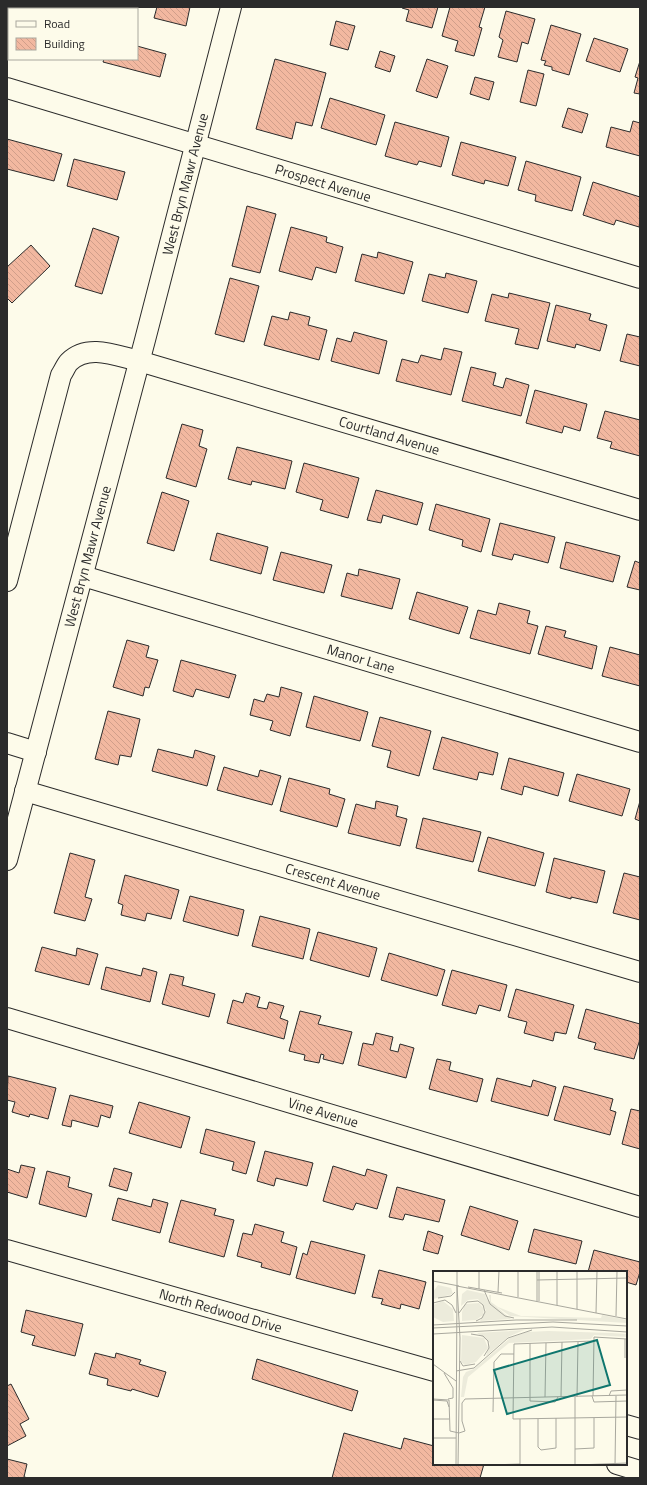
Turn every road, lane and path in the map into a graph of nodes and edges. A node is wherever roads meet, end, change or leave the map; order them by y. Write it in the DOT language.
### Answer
graph roads {
  1 [pos="231,7"];
  2 [pos="7,88"];
  3 [pos="196,144"];
  4 [pos="640,278"];
  5 [pos="139,361"];
  6 [pos="640,510"];
  7 [pos="83,576"];
  8 [pos="7,581"];
  9 [pos="640,742"];
  10 [pos="7,744"];
  11 [pos="36,752"];
  12 [pos="25,791"];
  13 [pos="7,860"];
  14 [pos="640,972"];
  15 [pos="7,1018"];
  16 [pos="640,1207"];
  17 [pos="7,1250"];
  18 [pos="433,1371"];
  19 [pos="627,1425"];
  20 [pos="640,1429"];
  21 [pos="620,1465"];
  22 [pos="640,1471"];
  1 -- 3 [label="street, West Bryn Mawr Avenue"];
  2 -- 3 [label="street, Prospect Avenue"];
  3 -- 4 [label="street, Prospect Avenue"];
  3 -- 5 [label="street, West Bryn Mawr Avenue"];
  5 -- 6 [label="street, Courtland Avenue"];
  5 -- 7 [label="street, West Bryn Mawr Avenue"];
  5 -- 8 [label="street"];
  7 -- 9 [label="street, Manor Lane"];
  7 -- 11 [label="street, West Bryn Mawr Avenue"];
  10 -- 11 [label="street"];
  11 -- 12 [label="street, West Bryn Mawr Avenue"];
  12 -- 13 [label="street, West Bryn Mawr Avenue"];
  12 -- 14 [label="street, Crescent Avenue"];
  15 -- 16 [label="street, Vine Avenue"];
  17 -- 18 [label="street, North Redwood Drive"];
  19 -- 20 [label="street"];
  21 -- 22 [label="street"];
}
